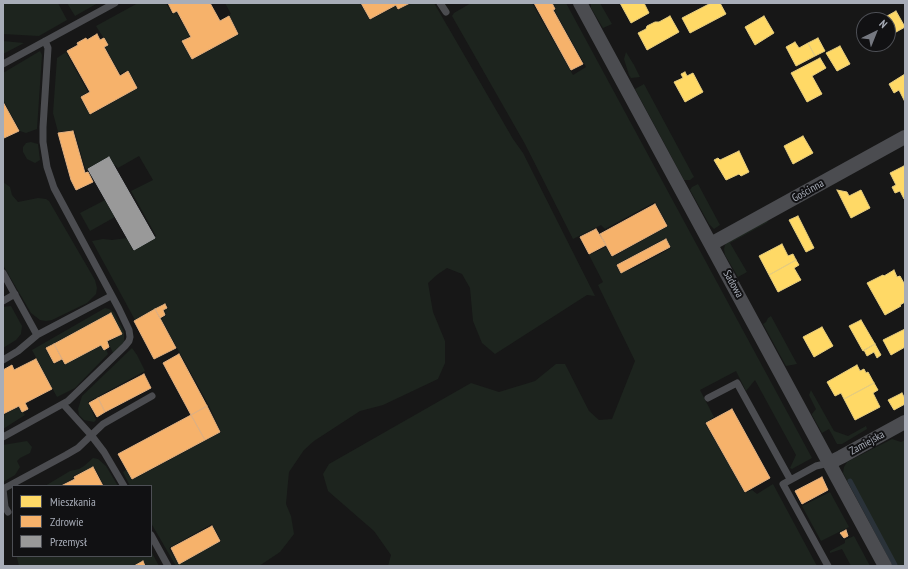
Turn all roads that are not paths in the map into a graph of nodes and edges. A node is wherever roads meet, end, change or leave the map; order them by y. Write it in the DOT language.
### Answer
graph roads {
  1 [pos="115,3"];
  2 [pos="440,3"];
  3 [pos="580,3"];
  4 [pos="446,12"];
  5 [pos="44,41"];
  6 [pos="3,64"];
  7 [pos="905,137"];
  8 [pos="711,244"];
  9 [pos="3,273"];
  10 [pos="15,294"];
  11 [pos="111,296"];
  12 [pos="3,301"];
  13 [pos="37,335"];
  14 [pos="3,360"];
  15 [pos="152,396"];
  16 [pos="708,398"];
  17 [pos="63,404"];
  18 [pos="905,422"];
  19 [pos="91,435"];
  20 [pos="3,436"];
  21 [pos="829,463"];
  22 [pos="790,479"];
  23 [pos="123,485"];
  24 [pos="3,489"];
  25 [pos="8,512"];
  26 [pos="152,537"];
  27 [pos="168,566"];
  28 [pos="828,566"];
  29 [pos="885,566"];
  1 -- 5 [label="lane"];
  2 -- 4 [label="lane"];
  3 -- 8 [label="street, Sadowa"];
  5 -- 6 [label="lane"];
  5 -- 11 [label="lane"];
  7 -- 8 [label="street, Gościnna"];
  8 -- 21 [label="street, Sadowa"];
  9 -- 10 [label="lane"];
  10 -- 12 [label="lane"];
  10 -- 13 [label="lane"];
  11 -- 13 [label="lane"];
  11 -- 17 [label="lane"];
  13 -- 14 [label="lane"];
  15 -- 19 [label="lane"];
  16 -- 22 [label="lane"];
  17 -- 19 [label="lane"];
  17 -- 20 [label="lane"];
  18 -- 21 [label="street, Zamiejska"];
  19 -- 23 [label="lane"];
  19 -- 24 [label="lane"];
  21 -- 22 [label="lane"];
  21 -- 29 [label="street, Sadowa"];
  22 -- 28 [label="lane"];
  24 -- 25 [label="lane"];
  26 -- 27 [label="lane"];
}
